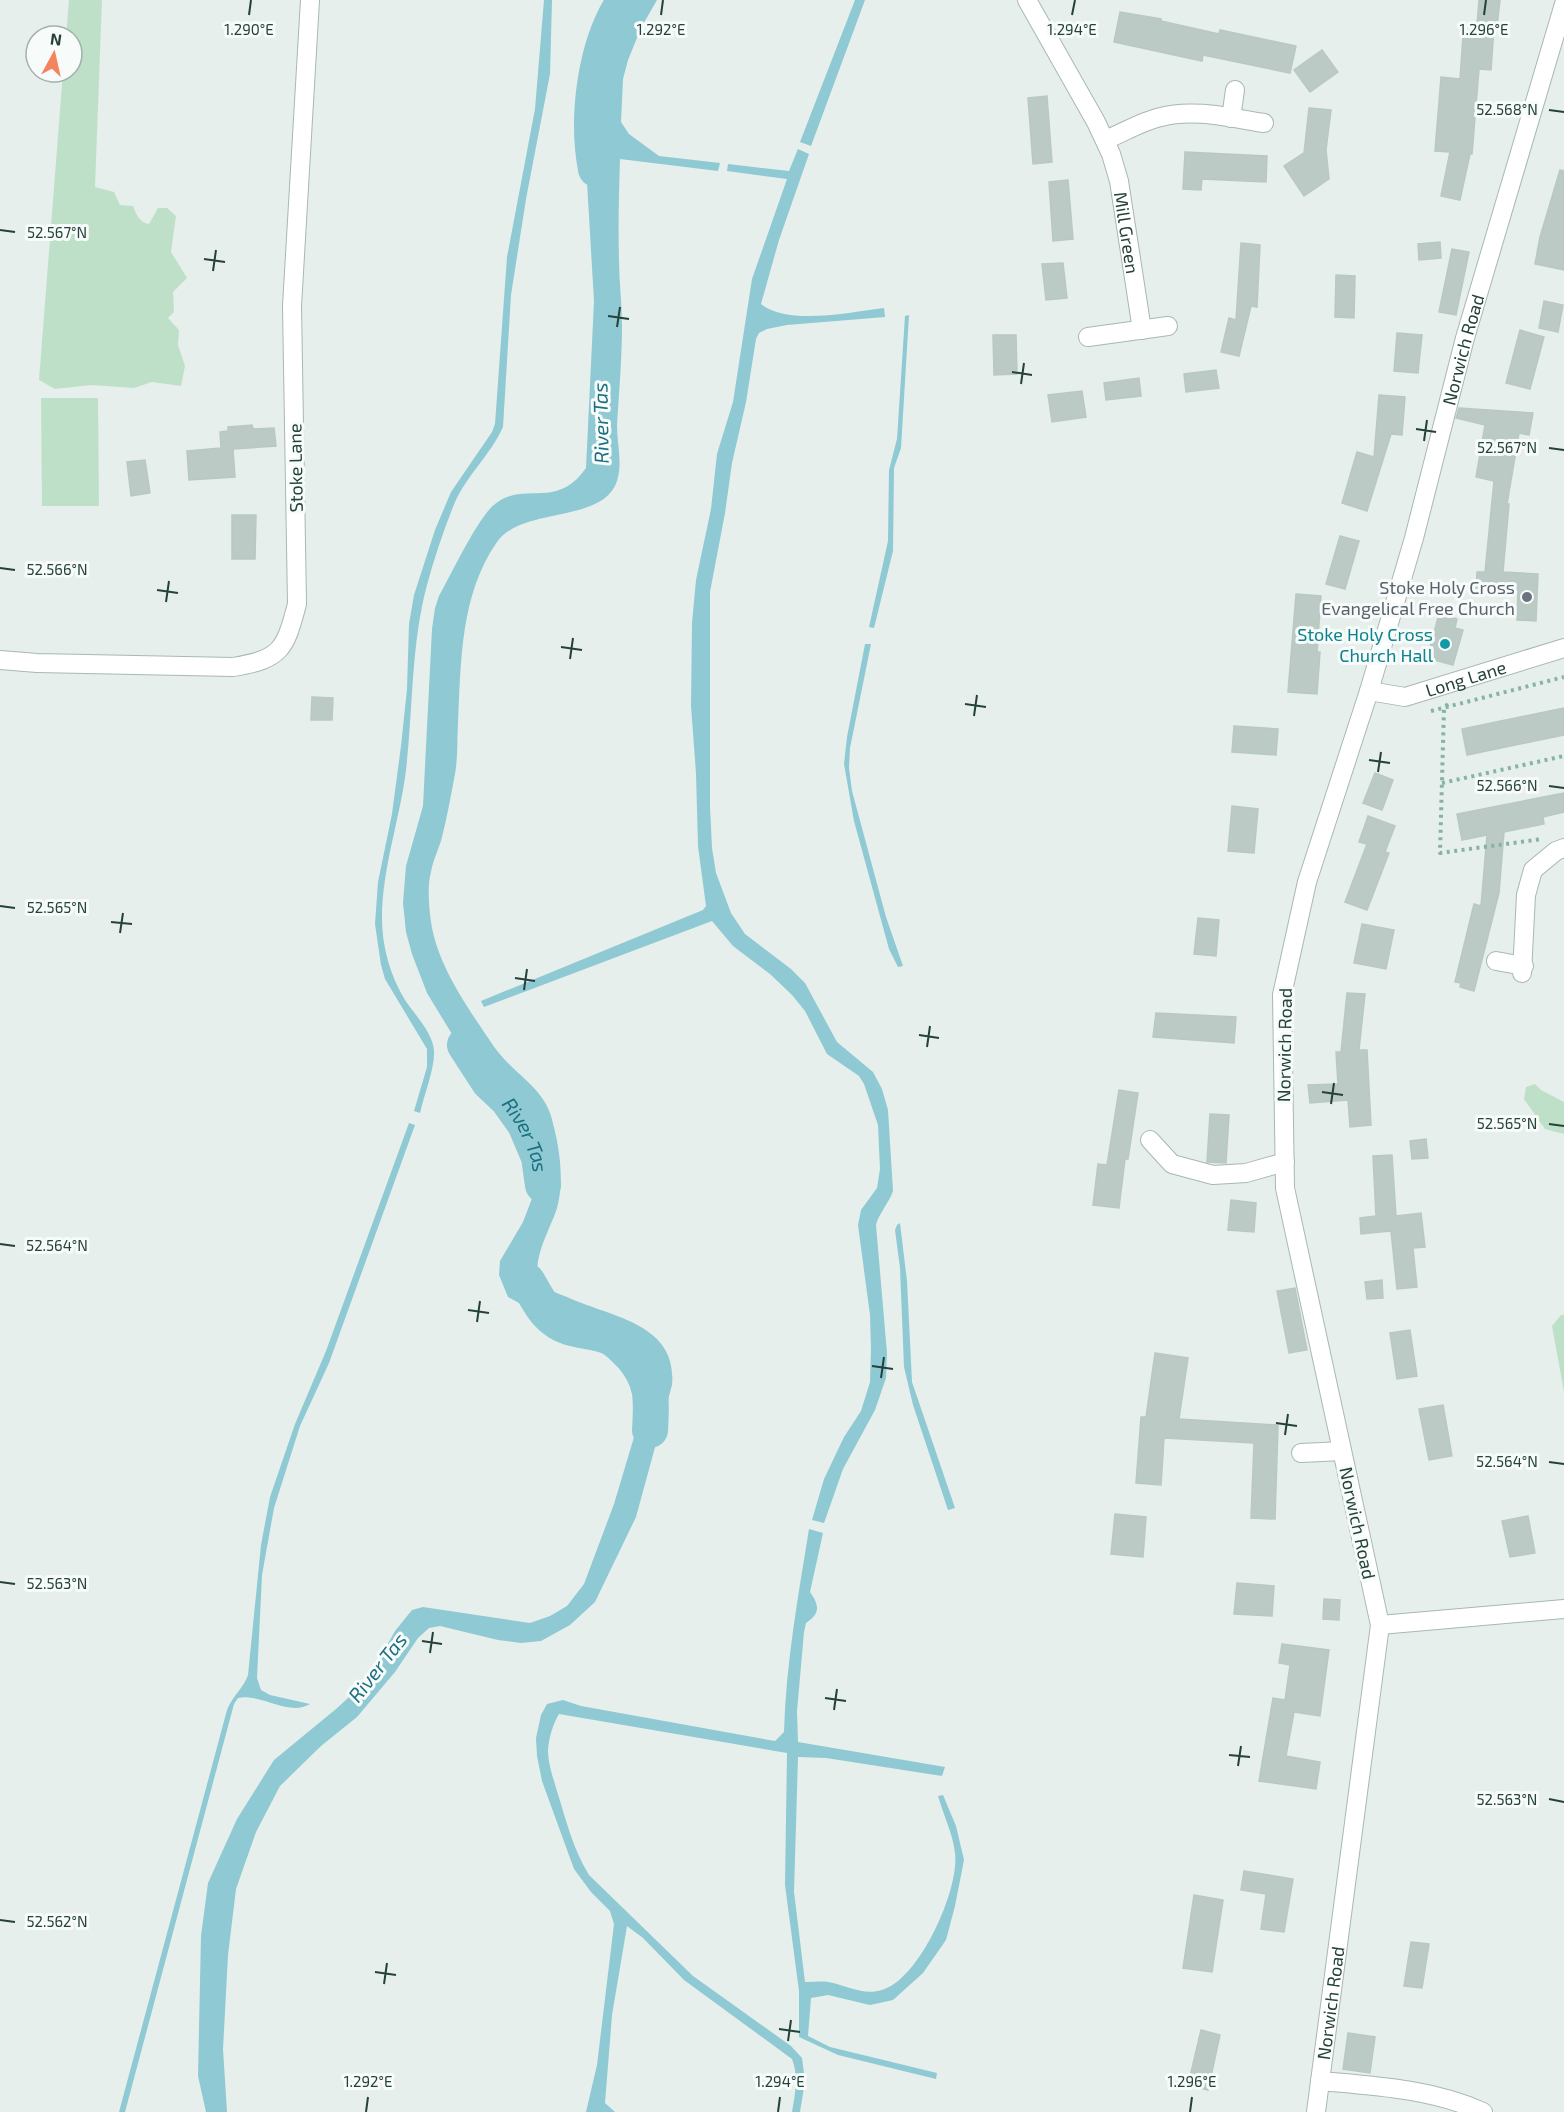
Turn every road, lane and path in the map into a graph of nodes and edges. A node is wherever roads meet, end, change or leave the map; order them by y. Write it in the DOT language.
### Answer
graph roads {
  1 [pos="310,0"];
  2 [pos="1027,0"];
  3 [pos="1564,4"];
  4 [pos="1235,90"];
  5 [pos="1230,118"];
  6 [pos="1264,123"];
  7 [pos="1104,140"];
  8 [pos="1168,326"];
  9 [pos="1142,330"];
  10 [pos="1088,337"];
  11 [pos="1564,648"];
  12 [pos="0,660"];
  13 [pos="1564,677"];
  14 [pos="1369,691"];
  15 [pos="1444,708"];
  16 [pos="1424,712"];
  17 [pos="1564,756"];
  18 [pos="1442,783"];
  19 [pos="1560,850"];
  20 [pos="1496,961"];
  21 [pos="1150,1140"];
  22 [pos="1285,1162"];
  23 [pos="1342,1451"];
  24 [pos="1301,1453"];
  25 [pos="1564,1609"];
  26 [pos="1380,1625"];
  27 [pos="1320,2081"];
  28 [pos="1316,2112"];
  29 [pos="1483,2112"];
  1 -- 12 [label="street, Stoke Lane"];
  2 -- 7 [label="street, Mill Green"];
  3 -- 14 [label="street, Norwich Road"];
  4 -- 5 [label="street"];
  5 -- 6 [label="street"];
  5 -- 7 [label="street"];
  7 -- 9 [label="street, Mill Green"];
  8 -- 9 [label="street"];
  9 -- 10 [label="street"];
  11 -- 14 [label="street, Long Lane"];
  13 -- 15 [label="path"];
  14 -- 22 [label="street, Norwich Road"];
  15 -- 16 [label="path"];
  15 -- 18 [label="path"];
  17 -- 18 [label="path"];
  18 -- 19 [label="path"];
  19 -- 20 [label="street"];
  21 -- 22 [label="street"];
  22 -- 23 [label="street, Norwich Road"];
  23 -- 24 [label="street"];
  23 -- 26 [label="street, Norwich Road"];
  25 -- 26 [label="street"];
  26 -- 27 [label="street, Norwich Road"];
  27 -- 28 [label="street, Norwich Road"];
  27 -- 29 [label="street"];
}
